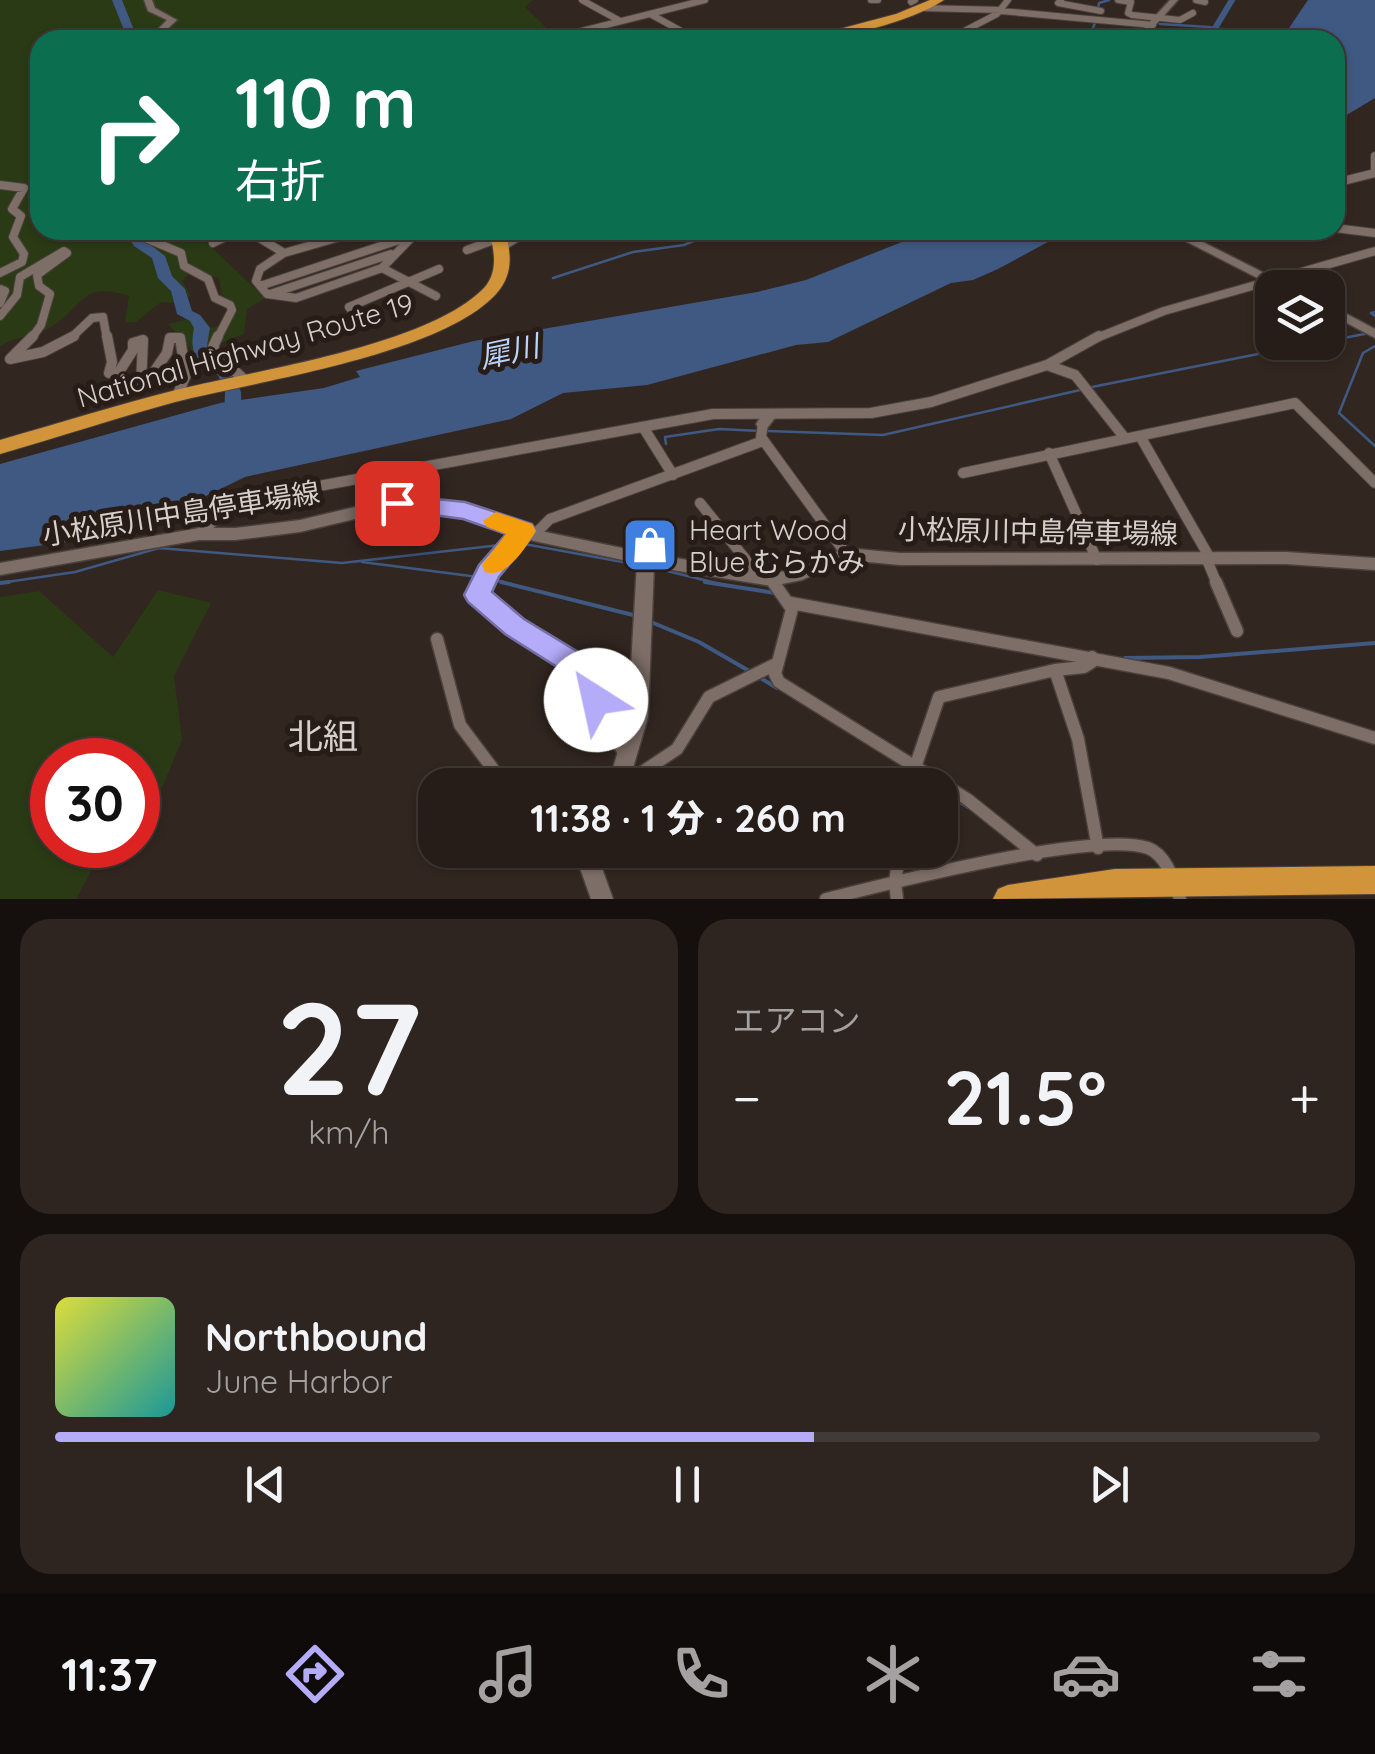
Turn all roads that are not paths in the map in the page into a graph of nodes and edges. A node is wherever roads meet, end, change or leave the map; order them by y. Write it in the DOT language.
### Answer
graph roads {
  1 [pos="148,0"];
  2 [pos="582,0"];
  3 [pos="705,0"];
  4 [pos="937,0"];
  5 [pos="1008,0"];
  6 [pos="1060,0"];
  7 [pos="1118,0"];
  8 [pos="1174,0"];
  9 [pos="1196,0"];
  10 [pos="1074,3"];
  11 [pos="1205,3"];
  12 [pos="916,4"];
  13 [pos="1001,10"];
  14 [pos="1194,12"];
  15 [pos="651,14"];
  16 [pos="1100,14"];
  17 [pos="621,22"];
  18 [pos="1156,22"];
  19 [pos="161,30"];
  20 [pos="590,30"];
  21 [pos="672,30"];
  22 [pos="835,30"];
  23 [pos="964,30"];
  24 [pos="1148,30"];
  25 [pos="1375,156"];
  26 [pos="1375,171"];
  27 [pos="1345,180"];
  28 [pos="0,185"];
  29 [pos="1345,229"];
  30 [pos="1375,233"];
  31 [pos="150,240"];
  32 [pos="219,240"];
  33 [pos="263,240"];
  34 [pos="329,240"];
  35 [pos="407,240"];
  36 [pos="407,240"];
  37 [pos="494,240"];
  38 [pos="500,240"];
  39 [pos="1190,240"];
  40 [pos="213,243"];
  41 [pos="467,250"];
  42 [pos="1375,251"];
  43 [pos="391,252"];
  44 [pos="284,253"];
  45 [pos="382,268"];
  46 [pos="439,270"];
  47 [pos="1308,270"];
  48 [pos="1255,272"];
  49 [pos="0,273"];
  50 [pos="410,281"];
  51 [pos="1255,285"];
  52 [pos="260,286"];
  53 [pos="0,289"];
  54 [pos="269,295"];
  55 [pos="436,296"];
  56 [pos="0,303"];
  57 [pos="0,316"];
  58 [pos="356,316"];
  59 [pos="1345,317"];
  60 [pos="1375,334"];
  61 [pos="1047,365"];
  62 [pos="236,382"];
  63 [pos="176,396"];
  64 [pos="643,426"];
  65 [pos="764,429"];
  66 [pos="1140,436"];
  67 [pos="1124,437"];
  68 [pos="0,446"];
  69 [pos="1049,453"];
  70 [pos="963,474"];
  71 [pos="384,476"];
  72 [pos="673,476"];
  73 [pos="1375,484"];
  74 [pos="700,503"];
  75 [pos="420,504"];
  76 [pos="529,533"];
  77 [pos="199,534"];
  78 [pos="846,554"];
  79 [pos="646,559"];
  80 [pos="1097,560"];
  81 [pos="1209,560"];
  82 [pos="1375,564"];
  83 [pos="0,569"];
  84 [pos="766,578"];
  85 [pos="791,603"];
  86 [pos="1237,631"];
  87 [pos="437,639"];
  88 [pos="1092,656"];
  89 [pos="778,663"];
  90 [pos="1056,670"];
  91 [pos="1375,738"];
  92 [pos="628,760"];
  93 [pos="493,768"];
  94 [pos="625,768"];
  95 [pos="646,768"];
  96 [pos="902,768"];
  97 [pos="914,768"];
  98 [pos="958,795"];
  99 [pos="1098,848"];
  100 [pos="1038,855"];
  101 [pos="591,868"];
  102 [pos="897,868"];
  103 [pos="1375,880"];
  104 [pos="895,882"];
  105 [pos="1177,891"];
  106 [pos="602,899"];
  107 [pos="826,899"];
  108 [pos="897,899"];
  109 [pos="1008,899"];
  1 -- 19 [label="main road"];
  2 -- 17 [label="street"];
  3 -- 15 [label="street"];
  4 -- 12 [label="highway"];
  5 -- 13 [label="street"];
  6 -- 10 [label="street"];
  7 -- 18 [label="street"];
  8 -- 18 [label="main road"];
  9 -- 11 [label="street"];
  10 -- 16 [label="street"];
  12 -- 13 [label="street"];
  12 -- 22 [label="highway"];
  13 -- 16 [label="street"];
  13 -- 23 [label="street"];
  14 -- 18 [label="street"];
  15 -- 17 [label="street"];
  15 -- 21 [label="street"];
  16 -- 18 [label="street"];
  17 -- 20 [label="street"];
  18 -- 24 [label="main road"];
  25 -- 26 [label="street"];
  26 -- 27 [label="street"];
  28 -- 49 [label="street"];
  29 -- 30 [label="street"];
  31 -- 62 [label="street"];
  32 -- 40 [label="street"];
  33 -- 44 [label="street"];
  34 -- 44 [label="street"];
  35 -- 43 [label="street"];
  36 -- 43 [label="street"];
  37 -- 41 [label="street"];
  38 -- 62 [label="highway, National Highway Route 19"];
  39 -- 48 [label="main road"];
  42 -- 47 [label="street"];
  43 -- 45 [label="street"];
  43 -- 52 [label="street"];
  43 -- 54 [label="street"];
  44 -- 52 [label="street"];
  45 -- 50 [label="street"];
  45 -- 54 [label="street"];
  46 -- 50 [label="street"];
  50 -- 55 [label="street"];
  50 -- 58 [label="street"];
  51 -- 61 [label="street"];
  52 -- 54 [label="street"];
  53 -- 56 [label="street"];
  57 -- 63 [label="street"];
  59 -- 60 [label="main road"];
  61 -- 65 [label="street"];
  61 -- 67 [label="street"];
  62 -- 63 [label="highway, National Highway Route 19"];
  63 -- 68 [label="highway, National Highway Route 19"];
  64 -- 65 [label="street"];
  64 -- 71 [label="street"];
  64 -- 72 [label="street"];
  65 -- 72 [label="street"];
  65 -- 78 [label="street"];
  66 -- 67 [label="street"];
  66 -- 73 [label="street"];
  66 -- 81 [label="street"];
  67 -- 69 [label="street"];
  69 -- 70 [label="street"];
  69 -- 80 [label="street"];
  71 -- 75 [label="street"];
  71 -- 77 [label="street"];
  72 -- 76 [label="street"];
  74 -- 84 [label="street"];
  75 -- 76 [label="main road, 小松原川中島停車場線"];
  75 -- 77 [label="main road, 小松原川中島停車場線"];
  76 -- 79 [label="main road, 小松原川中島停車場線"];
  76 -- 92 [label="street"];
  77 -- 83 [label="main road, 小松原川中島停車場線"];
  78 -- 80 [label="main road, 小松原川中島停車場線"];
  78 -- 84 [label="main road, 小松原川中島停車場線"];
  79 -- 84 [label="main road, 小松原川中島停車場線"];
  79 -- 92 [label="main road"];
  80 -- 81 [label="main road, 小松原川中島停車場線"];
  81 -- 82 [label="main road, 小松原川中島停車場線"];
  81 -- 86 [label="street"];
  84 -- 85 [label="street"];
  85 -- 88 [label="street"];
  85 -- 89 [label="street"];
  87 -- 93 [label="street"];
  88 -- 90 [label="street"];
  88 -- 91 [label="street"];
  89 -- 95 [label="street"];
  89 -- 96 [label="street"];
  90 -- 97 [label="street"];
  90 -- 99 [label="street"];
  92 -- 94 [label="main road"];
  98 -- 100 [label="street"];
  99 -- 100 [label="street"];
  99 -- 105 [label="street"];
  100 -- 104 [label="street"];
  101 -- 106 [label="main road"];
  102 -- 104 [label="street"];
  103 -- 105 [label="highway"];
  104 -- 107 [label="street"];
  104 -- 108 [label="street"];
  105 -- 109 [label="highway"];
}
